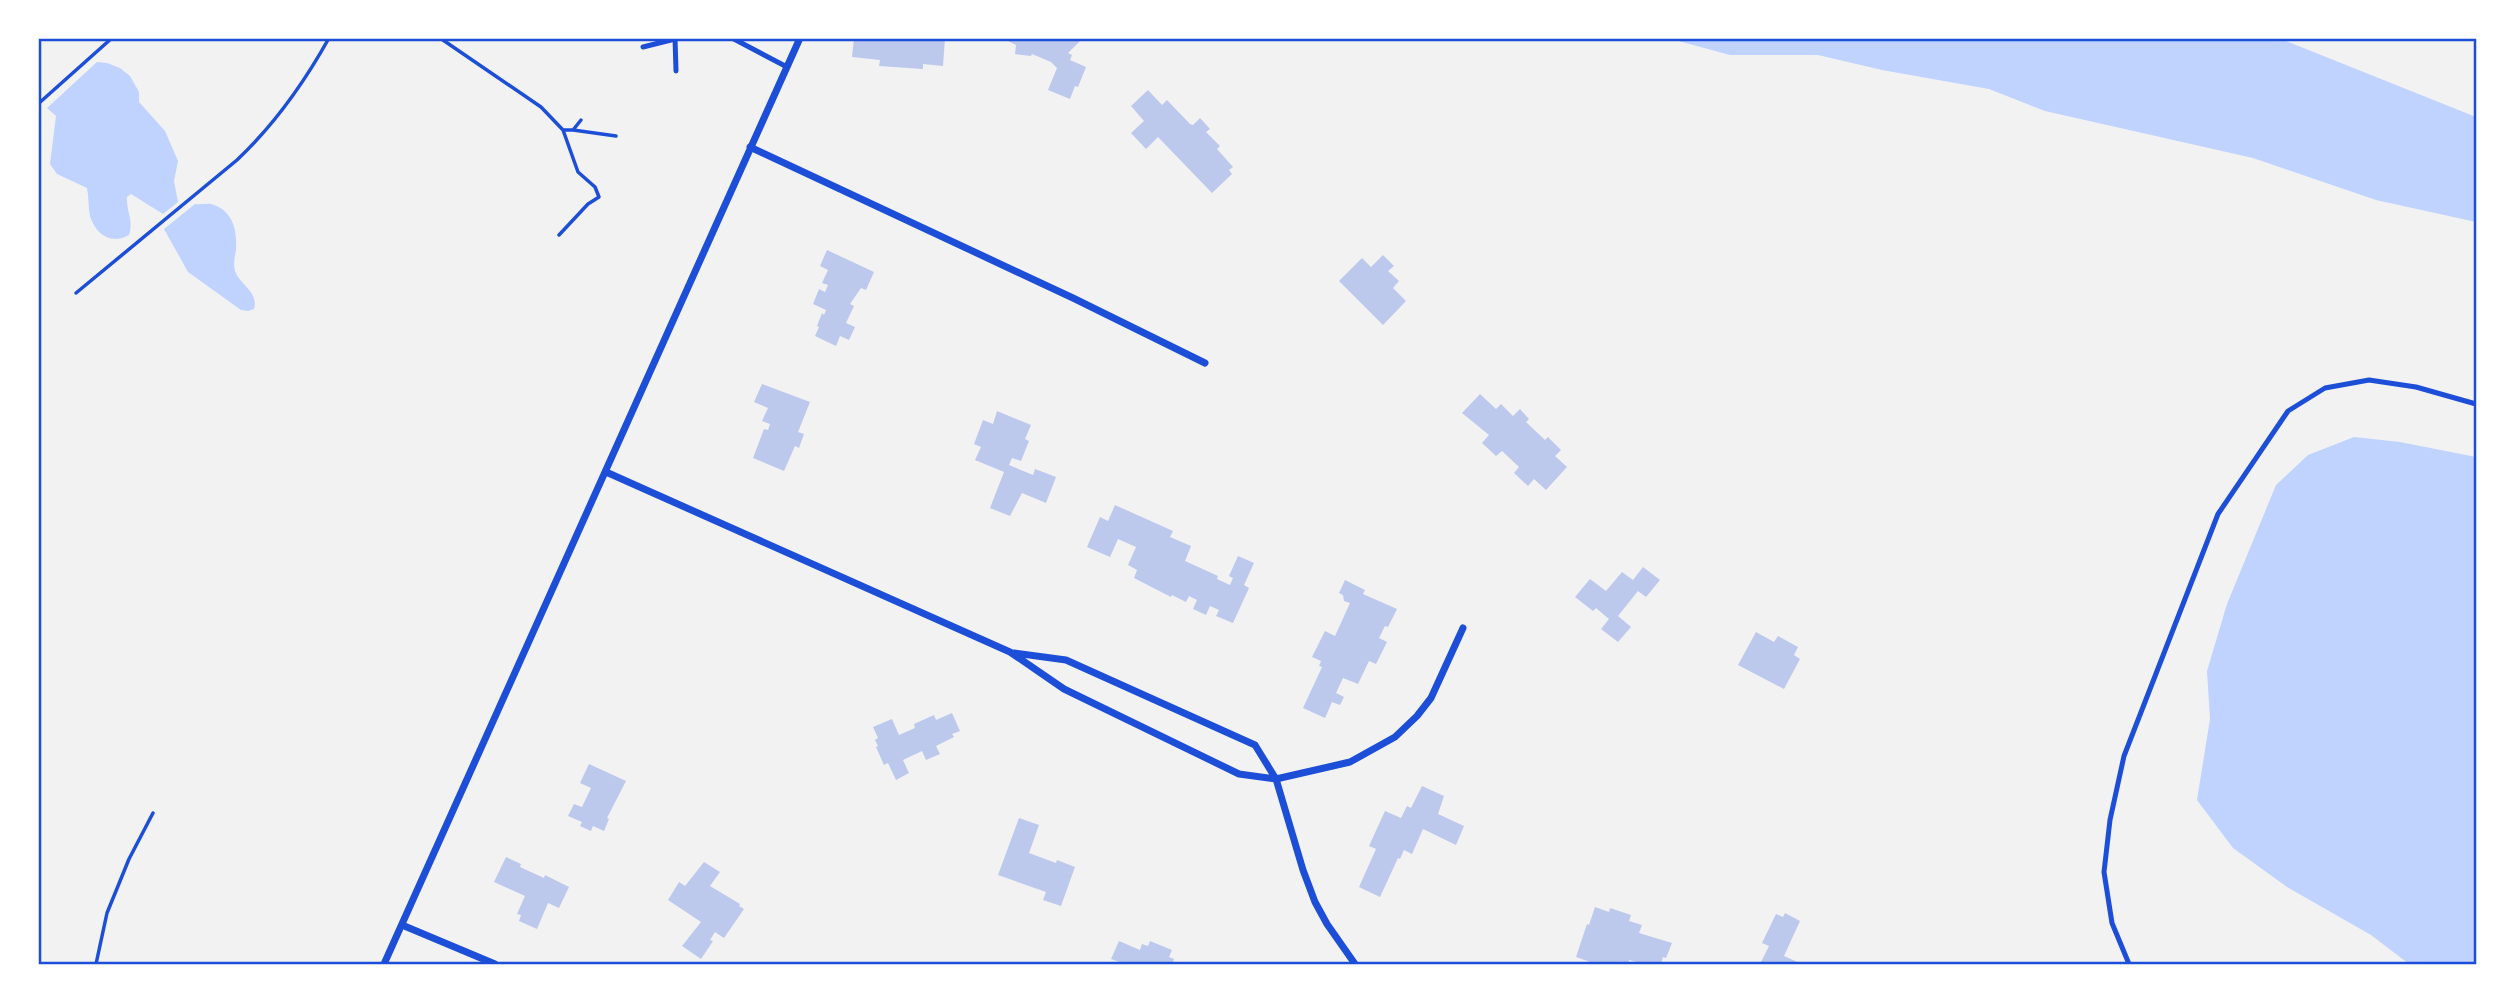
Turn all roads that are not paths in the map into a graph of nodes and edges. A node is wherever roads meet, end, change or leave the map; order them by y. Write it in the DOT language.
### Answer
graph roads {
  1 [pos="732,38"];
  2 [pos="800,38"];
  3 [pos="675,39"];
  4 [pos="643,47"];
  5 [pos="787,67"];
  6 [pos="676,71"];
  7 [pos="750,147"];
  8 [pos="1205,363"];
  9 [pos="2476,404"];
  10 [pos="606,472"];
  11 [pos="1463,628"];
  12 [pos="1010,652"];
  13 [pos="1276,779"];
  14 [pos="402,925"];
  15 [pos="384,964"];
  16 [pos="495,964"];
  17 [pos="1355,964"];
  18 [pos="2129,964"];
  1 -- 5 [label="lane"];
  2 -- 5 [label="street"];
  3 -- 4 [label="lane"];
  3 -- 6 [label="lane"];
  5 -- 7 [label="street"];
  7 -- 8 [label="street"];
  7 -- 10 [label="street"];
  9 -- 18 [label="lane"];
  10 -- 12 [label="street"];
  10 -- 14 [label="street"];
  11 -- 13 [label="street"];
  12 -- 13 [label="street"];
  12 -- 13 [label="street"];
  13 -- 17 [label="street"];
  14 -- 15 [label="street"];
  14 -- 16 [label="street"];
}
